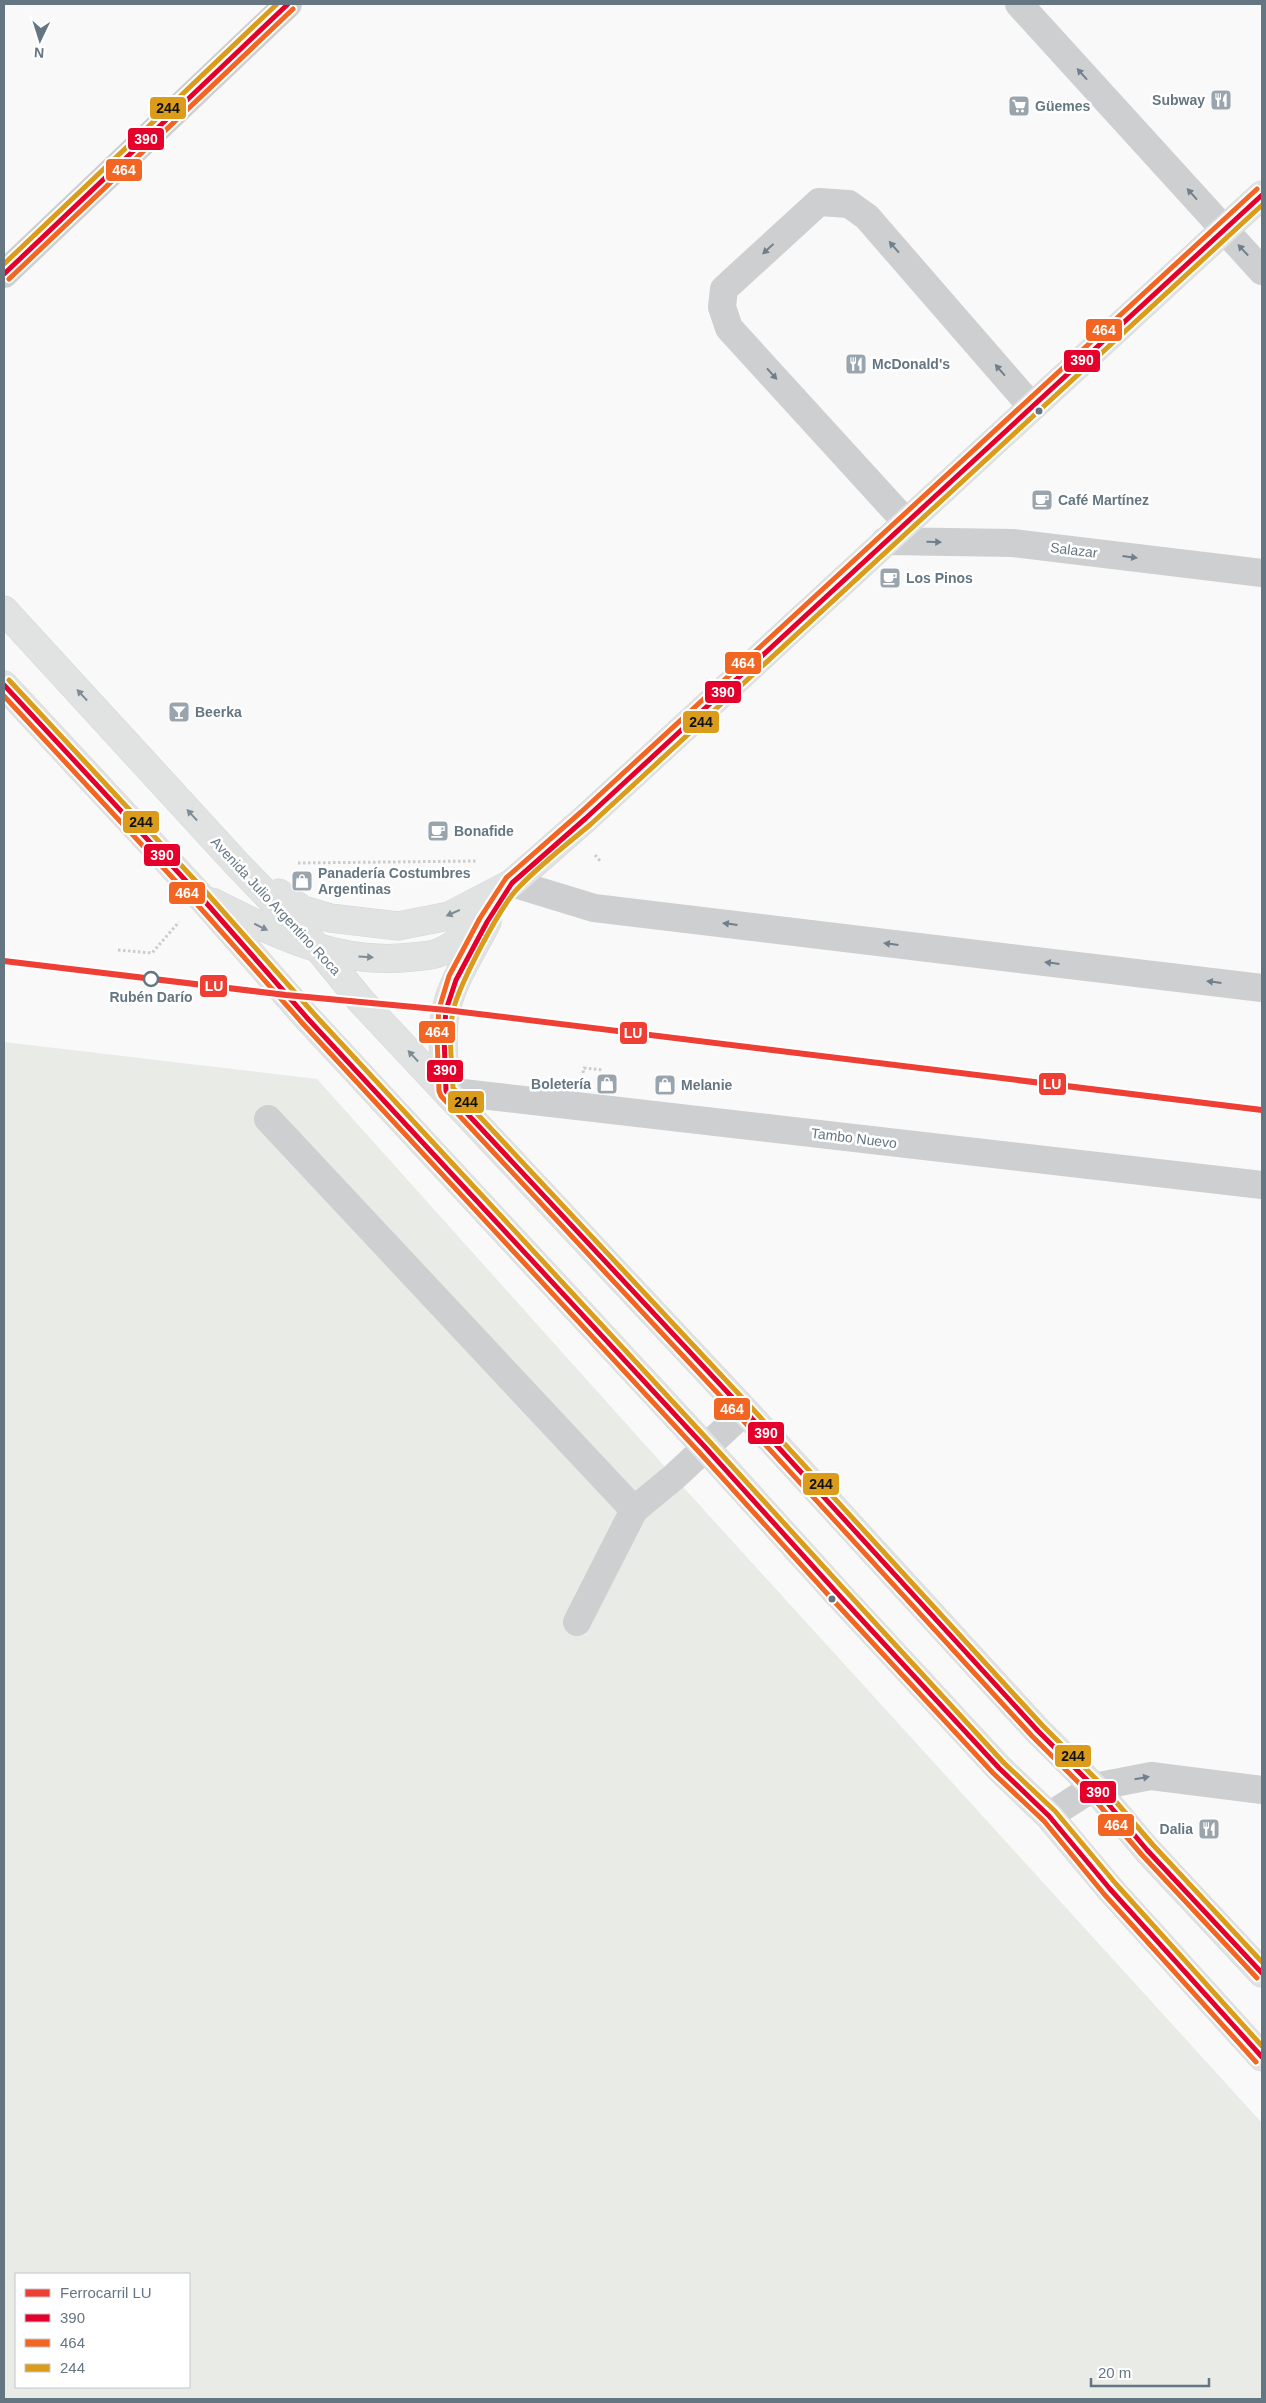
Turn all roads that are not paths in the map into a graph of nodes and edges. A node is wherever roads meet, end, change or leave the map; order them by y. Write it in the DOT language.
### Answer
graph roads {
  1 [pos="288,4"];
  2 [pos="1019,4"];
  3 [pos="1262,195"];
  4 [pos="1225,230"];
  5 [pos="1262,271"];
  6 [pos="4,274"];
  7 [pos="1032,407"];
  8 [pos="906,522"];
  9 [pos="885,541"];
  10 [pos="1262,573"];
  11 [pos="4,610"];
  12 [pos="4,685"];
  13 [pos="237,864"];
  14 [pos="512,883"];
  15 [pos="201,897"];
  16 [pos="487,922"];
  17 [pos="318,948"];
  18 [pos="1262,988"];
  19 [pos="446,1091"];
  20 [pos="268,1119"];
  21 [pos="1262,1186"];
  22 [pos="745,1411"];
  23 [pos="705,1447"];
  24 [pos="634,1510"];
  25 [pos="577,1622"];
  26 [pos="1094,1787"];
  27 [pos="1262,1790"];
  28 [pos="1048,1816"];
  29 [pos="1262,1972"];
  30 [pos="1262,2057"];
  1 -- 6 [label="street"];
  4 -- 2 [label="street, one-way"];
  3 -- 4 [label="main road"];
  5 -- 4 [label="street, one-way"];
  4 -- 7 [label="main road"];
  7 -- 8 [label="main road"];
  7 -- 8 [label="street, one-way"];
  8 -- 9 [label="main road"];
  9 -- 10 [label="street, Salazar, one-way"];
  9 -- 14 [label="main road"];
  13 -- 11 [label="main road, Avenida Julio Argentino Roca, one-way"];
  12 -- 15 [label="main road"];
  14 -- 13 [label="main road, one-way"];
  13 -- 17 [label="main road, Avenida Julio Argentino Roca"];
  14 -- 16 [label="main road"];
  18 -- 14 [label="street, one-way"];
  15 -- 17 [label="main road, one-way"];
  15 -- 23 [label="main road"];
  17 -- 16 [label="main road, one-way"];
  16 -- 19 [label="main road"];
  19 -- 17 [label="main road, Avenida Julio Argentino Roca, one-way"];
  19 -- 21 [label="street, Tambo Nuevo"];
  19 -- 22 [label="main road, Avenida Julio Argentino Roca"];
  20 -- 24 [label="street"];
  22 -- 23 [label="street"];
  22 -- 26 [label="main road, Avenida Julio Argentino Roca"];
  23 -- 24 [label="street"];
  23 -- 28 [label="main road"];
  24 -- 25 [label="street"];
  26 -- 27 [label="street, one-way"];
  26 -- 28 [label="street"];
  26 -- 29 [label="main road, Avenida Julio Argentino Roca"];
  28 -- 30 [label="main road"];
}
